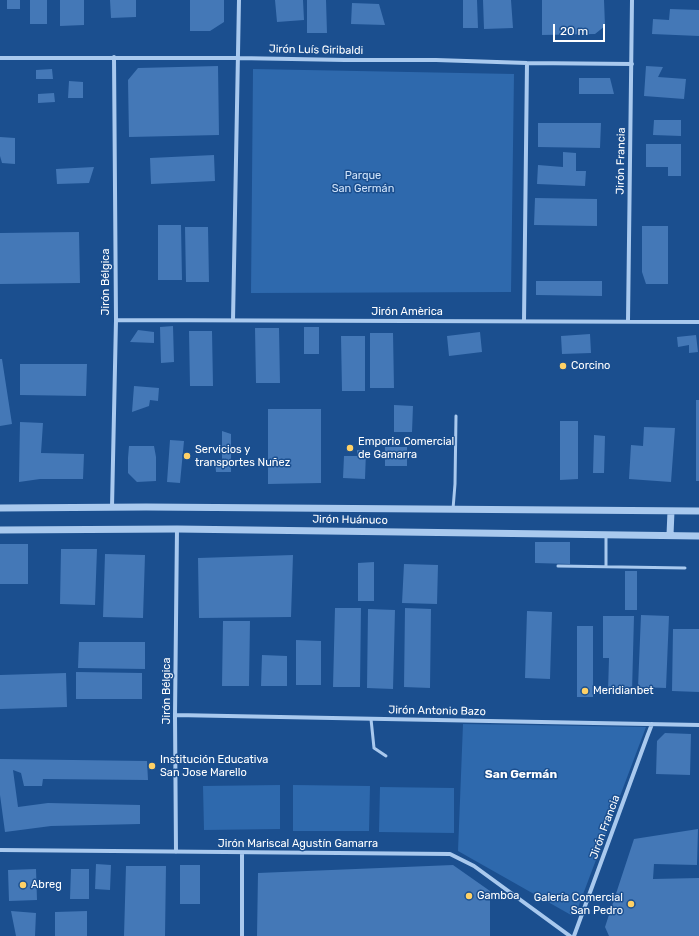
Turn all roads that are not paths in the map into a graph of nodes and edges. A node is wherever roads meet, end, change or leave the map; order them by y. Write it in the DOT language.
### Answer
graph roads {
  1 [pos="239,0"];
  2 [pos="632,0"];
  3 [pos="114,57"];
  4 [pos="0,58"];
  5 [pos="238,58"];
  6 [pos="527,63"];
  7 [pos="632,64"];
  8 [pos="116,320"];
  9 [pos="233,320"];
  10 [pos="524,321"];
  11 [pos="628,322"];
  12 [pos="699,322"];
  13 [pos="456,416"];
  14 [pos="112,507"];
  15 [pos="0,508"];
  16 [pos="453,509"];
  17 [pos="671,511"];
  18 [pos="699,511"];
  19 [pos="177,529"];
  20 [pos="0,530"];
  21 [pos="606,534"];
  22 [pos="670,535"];
  23 [pos="699,536"];
  24 [pos="558,566"];
  25 [pos="606,566"];
  26 [pos="685,568"];
  27 [pos="175,715"];
  28 [pos="371,718"];
  29 [pos="652,724"];
  30 [pos="699,725"];
  31 [pos="386,756"];
  32 [pos="0,850"];
  33 [pos="176,852"];
  34 [pos="242,853"];
  35 [pos="242,936"];
  36 [pos="570,936"];
  37 [pos="574,936"];
  1 -- 5 [label="street"];
  2 -- 7 [label="street, Jirón Francia"];
  3 -- 4 [label="street, Jirón Luís Giribaldi"];
  3 -- 5 [label="street, Jirón Luís Giribaldi"];
  3 -- 8 [label="street, Jirón Bélgica"];
  5 -- 6 [label="street, Jirón Luís Giribaldi"];
  5 -- 9 [label="street"];
  6 -- 7 [label="street, Jirón Luís Giribaldi"];
  6 -- 10 [label="street"];
  7 -- 11 [label="street, Jirón Francia"];
  8 -- 9 [label="street, Jirón Amèrica"];
  8 -- 14 [label="street, Jirón Bélgica"];
  9 -- 10 [label="street, Jirón Amèrica"];
  10 -- 11 [label="street, Jirón Amèrica"];
  11 -- 12 [label="street, Jirón Amèrica"];
  13 -- 16 [label="lane"];
  14 -- 15 [label="street, Jirón Huánuco"];
  14 -- 16 [label="street, Jirón Huánuco"];
  16 -- 17 [label="street, Jirón Huánuco"];
  17 -- 18 [label="street, Jirón Huánuco"];
  17 -- 22 [label="street"];
  19 -- 20 [label="street, Jirón Huánuco"];
  19 -- 21 [label="street, Jirón Huánuco"];
  19 -- 27 [label="street, Jirón Bélgica"];
  21 -- 22 [label="street, Jirón Huánuco"];
  21 -- 25 [label="lane"];
  22 -- 23 [label="street, Jirón Huánuco"];
  24 -- 25 [label="lane"];
  25 -- 26 [label="lane"];
  27 -- 28 [label="street, Jirón Antonio Bazo"];
  27 -- 33 [label="street, Jirón Bélgica"];
  28 -- 29 [label="street, Jirón Antonio Bazo"];
  28 -- 31 [label="lane"];
  29 -- 30 [label="street, Jirón Antonio Bazo"];
  29 -- 37 [label="street, Jirón Francia"];
  32 -- 33 [label="street, Jirón Mariscal Agustín Gamarra"];
  33 -- 34 [label="street, Jirón Mariscal Agustín Gamarra"];
  34 -- 35 [label="street"];
  34 -- 36 [label="street, Jirón Mariscal Agustín Gamarra"];
}
